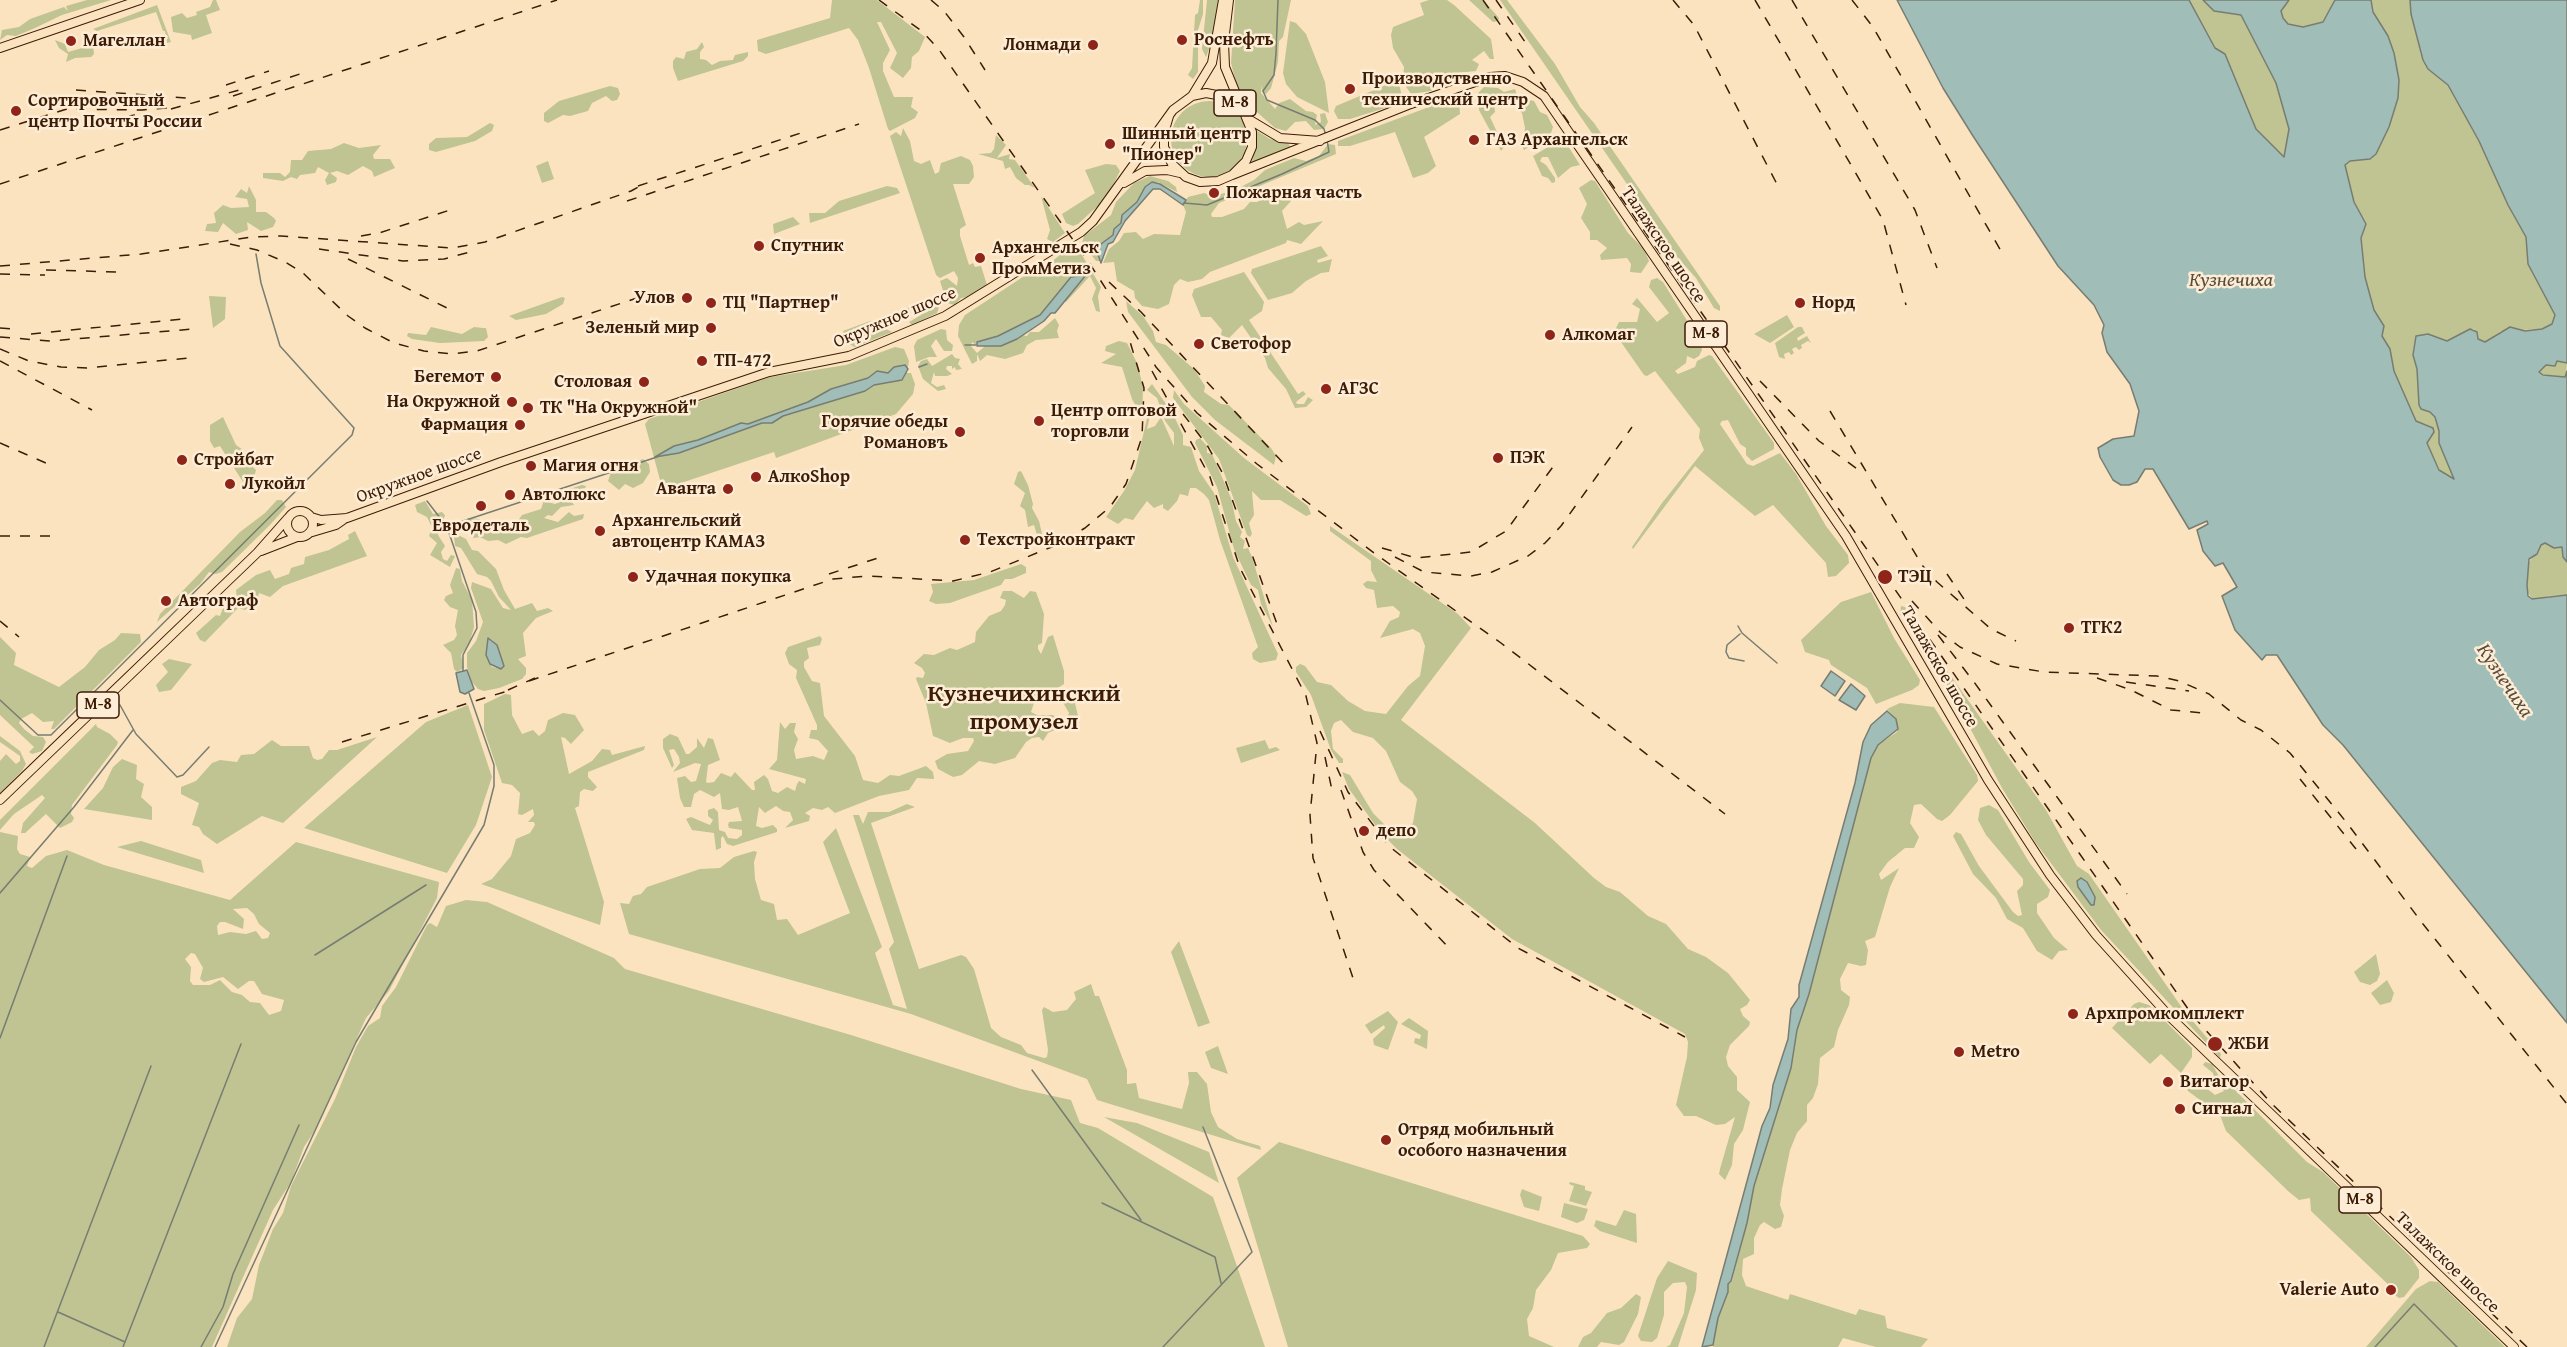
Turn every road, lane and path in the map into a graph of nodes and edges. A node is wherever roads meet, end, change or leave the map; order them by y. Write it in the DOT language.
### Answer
graph roads {
  1 [pos="140,0"];
  2 [pos="1222,0"];
  3 [pos="1229,0"];
  4 [pos="0,48"];
  5 [pos="1192,96"];
  6 [pos="1245,113"];
  7 [pos="1169,116"];
  8 [pos="1325,140"];
  9 [pos="1181,174"];
  10 [pos="1232,176"];
  11 [pos="1116,190"];
  12 [pos="311,517"];
  13 [pos="288,518"];
  14 [pos="347,518"];
  15 [pos="309,533"];
  16 [pos="298,537"];
  17 [pos="257,553"];
  18 [pos="0,800"];
  19 [pos="2514,1347"];
  1 -- 4 [label="main road"];
  2 -- 5 [label="main road"];
  3 -- 6 [label="main road"];
  5 -- 6 [label="main road, М-8"];
  5 -- 7 [label="main road, М-8"];
  6 -- 8 [label="main road, М-8"];
  6 -- 10 [label="main road, М-8"];
  7 -- 9 [label="main road"];
  7 -- 11 [label="main road, М-8"];
  8 -- 10 [label="main road, М-8"];
  8 -- 19 [label="main road, Талажское шоссе / М-8"];
  9 -- 10 [label="main road, М-8"];
  9 -- 11 [label="main road, М-8"];
  11 -- 14 [label="main road, Окружное шоссе / М-8"];
  12 -- 13 [label="main road"];
  12 -- 14 [label="main road, Окружное шоссе / М-8"];
  12 -- 15 [label="main road"];
  13 -- 16 [label="main road"];
  13 -- 17 [label="main road"];
  14 -- 15 [label="main road, Окружное шоссе / М-8"];
  15 -- 16 [label="main road"];
  16 -- 17 [label="main road"];
  17 -- 18 [label="main road, М-8"];
}
